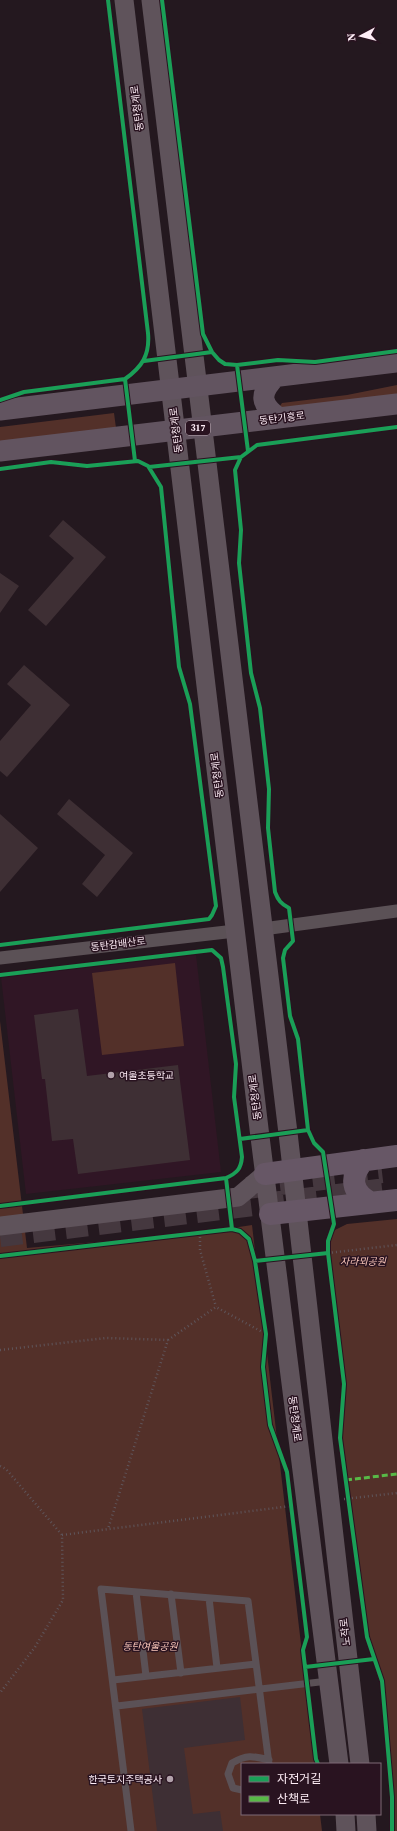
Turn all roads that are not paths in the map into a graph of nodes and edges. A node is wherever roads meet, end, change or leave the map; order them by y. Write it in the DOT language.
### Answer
graph roads {
  1 [pos="124,0"];
  2 [pos="151,0"];
  3 [pos="397,362"];
  4 [pos="275,377"];
  5 [pos="198,386"];
  6 [pos="171,390"];
  7 [pos="397,406"];
  8 [pos="0,410"];
  9 [pos="279,418"];
  10 [pos="202,427"];
  11 [pos="176,430"];
  12 [pos="0,451"];
  13 [pos="397,912"];
  14 [pos="263,929"];
  15 [pos="235,931"];
  16 [pos="0,958"];
  17 [pos="397,1156"];
  18 [pos="364,1160"];
  19 [pos="292,1171"];
  20 [pos="265,1174"];
  21 [pos="388,1187"];
  22 [pos="238,1197"];
  23 [pos="297,1211"];
  24 [pos="270,1214"];
  25 [pos="0,1226"];
  26 [pos="136,1592"];
  27 [pos="171,1594"];
  28 [pos="209,1598"];
  29 [pos="256,1664"];
  30 [pos="217,1668"];
  31 [pos="181,1672"];
  32 [pos="146,1676"];
  33 [pos="113,1680"];
  34 [pos="328,1681"];
  35 [pos="259,1689"];
  36 [pos="117,1706"];
  37 [pos="269,1762"];
  38 [pos="339,1763"];
  39 [pos="360,1763"];
  40 [pos="241,1790"];
  41 [pos="345,1815"];
  42 [pos="366,1815"];
  43 [pos="132,1831"];
  44 [pos="346,1831"];
  45 [pos="368,1831"];
  1 -- 6 [label="street, 동탄청계로"];
  2 -- 5 [label="street"];
  3 -- 4 [label="main road"];
  4 -- 5 [label="main road"];
  4 -- 9 [label="main road"];
  5 -- 6 [label="main road"];
  5 -- 10 [label="street"];
  6 -- 8 [label="main road"];
  6 -- 11 [label="street, 동탄청계로"];
  7 -- 9 [label="main road, 동탄기흥로 / 317"];
  9 -- 10 [label="main road, 동탄기흥로 / 317"];
  10 -- 11 [label="main road, 동탄기흥로 / 317"];
  10 -- 14 [label="street"];
  11 -- 12 [label="main road, 동탄기흥로 / 317"];
  11 -- 15 [label="street, 동탄청계로"];
  13 -- 14 [label="street"];
  14 -- 19 [label="street"];
  15 -- 16 [label="street, 동탄감배산로"];
  15 -- 20 [label="street, 동탄청계로"];
  17 -- 18 [label="highway"];
  18 -- 19 [label="highway"];
  18 -- 21 [label="highway"];
  19 -- 20 [label="highway"];
  19 -- 23 [label="street"];
  20 -- 22 [label="street"];
  20 -- 24 [label="street, 동탄청계로"];
  21 -- 23 [label="highway"];
  22 -- 24 [label="street"];
  22 -- 25 [label="street"];
  23 -- 24 [label="highway"];
  23 -- 39 [label="street, 노작로"];
  24 -- 34 [label="street, 동탄청계로"];
  26 -- 27 [label="lane"];
  26 -- 32 [label="lane"];
  26 -- 33 [label="lane"];
  27 -- 28 [label="lane"];
  27 -- 31 [label="lane"];
  28 -- 29 [label="lane"];
  28 -- 30 [label="lane"];
  29 -- 30 [label="lane"];
  29 -- 35 [label="lane"];
  30 -- 31 [label="lane"];
  31 -- 32 [label="lane"];
  32 -- 33 [label="lane"];
  33 -- 36 [label="lane"];
  34 -- 35 [label="lane"];
  34 -- 38 [label="street"];
  35 -- 36 [label="lane"];
  35 -- 37 [label="lane"];
  36 -- 43 [label="lane"];
  37 -- 40 [label="lane"];
  41 -- 44 [label="street"];
  42 -- 45 [label="street"];
}
